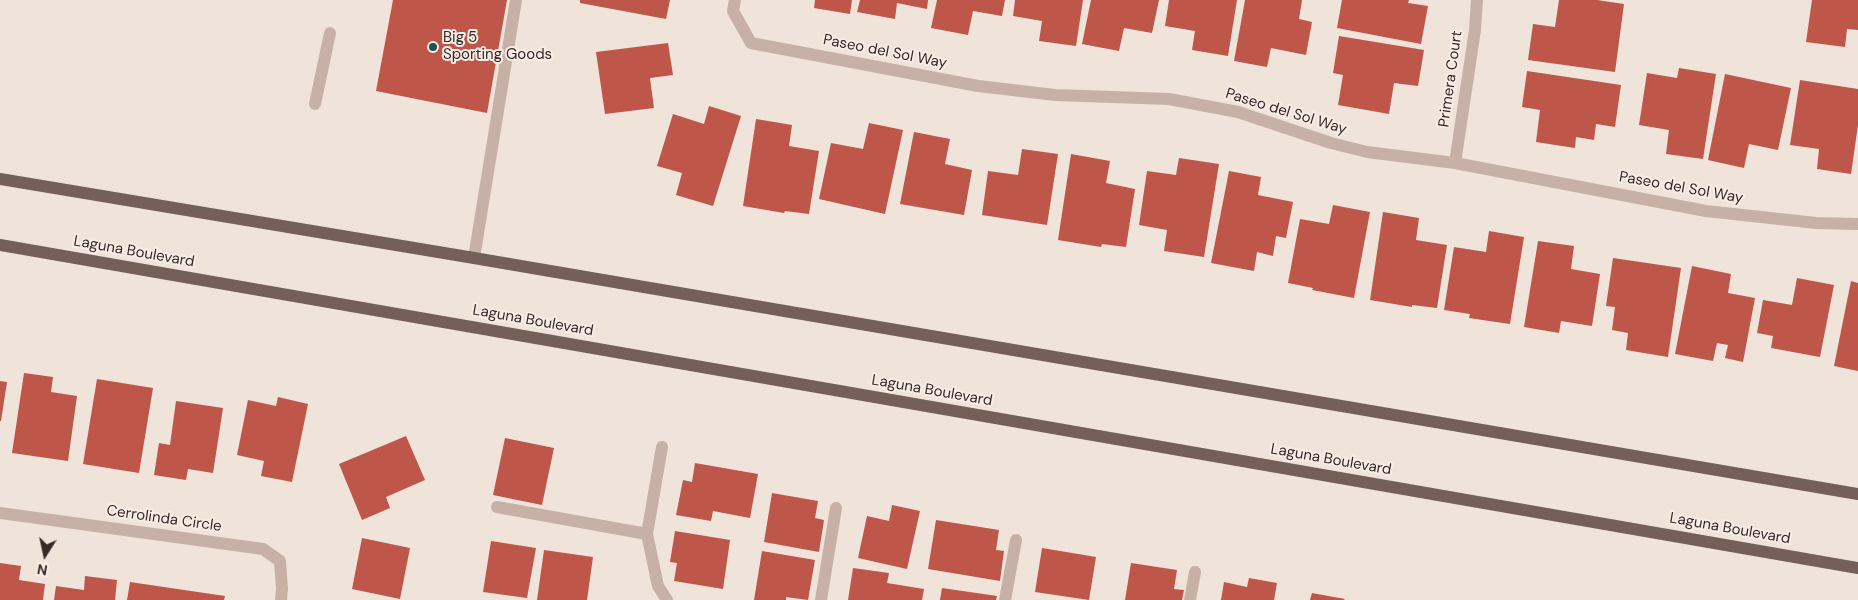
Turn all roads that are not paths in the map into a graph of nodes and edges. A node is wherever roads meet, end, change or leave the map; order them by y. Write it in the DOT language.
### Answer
graph roads {
  1 [pos="516,0"];
  2 [pos="734,0"];
  3 [pos="1477,0"];
  4 [pos="330,33"];
  5 [pos="315,104"];
  6 [pos="1455,162"];
  7 [pos="0,180"];
  8 [pos="1858,224"];
  9 [pos="0,245"];
  10 [pos="474,258"];
  11 [pos="662,447"];
  12 [pos="1858,494"];
  13 [pos="497,507"];
  14 [pos="836,508"];
  15 [pos="0,512"];
  16 [pos="647,534"];
  17 [pos="1016,540"];
  18 [pos="1858,568"];
  19 [pos="1195,572"];
  20 [pos="281,600"];
  21 [pos="667,600"];
  22 [pos="820,600"];
  23 [pos="1005,600"];
  24 [pos="1190,600"];
  1 -- 10 [label="street"];
  2 -- 6 [label="street, Paseo del Sol Way"];
  3 -- 6 [label="street, Primera Court"];
  4 -- 5 [label="street"];
  6 -- 8 [label="street, Paseo del Sol Way"];
  7 -- 10 [label="main road"];
  9 -- 18 [label="main road, Laguna Boulevard"];
  10 -- 12 [label="main road"];
  11 -- 16 [label="street"];
  13 -- 16 [label="street"];
  14 -- 22 [label="street"];
  15 -- 20 [label="street, Cerrolinda Circle"];
  16 -- 21 [label="street"];
  17 -- 23 [label="street"];
  19 -- 24 [label="street"];
}
